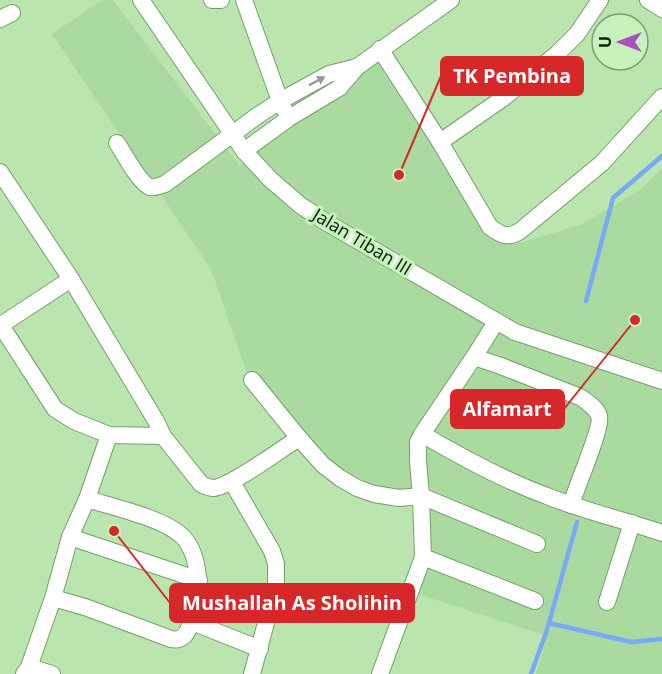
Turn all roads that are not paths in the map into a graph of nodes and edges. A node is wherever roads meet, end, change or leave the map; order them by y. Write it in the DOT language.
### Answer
graph roads {
  1 [pos="141,0"];
  2 [pos="212,0"];
  3 [pos="220,0"];
  4 [pos="244,0"];
  5 [pos="451,0"];
  6 [pos="600,0"];
  7 [pos="648,0"];
  8 [pos="662,9"];
  9 [pos="380,49"];
  10 [pos="357,67"];
  11 [pos="662,97"];
  12 [pos="280,101"];
  13 [pos="289,118"];
  14 [pos="233,134"];
  15 [pos="117,142"];
  16 [pos="440,142"];
  17 [pos="244,151"];
  18 [pos="0,172"];
  19 [pos="71,279"];
  20 [pos="496,322"];
  21 [pos="1,324"];
  22 [pos="474,357"];
  23 [pos="252,380"];
  24 [pos="662,381"];
  25 [pos="422,434"];
  26 [pos="109,435"];
  27 [pos="163,436"];
  28 [pos="299,438"];
  29 [pos="232,482"];
  30 [pos="421,496"];
  31 [pos="87,500"];
  32 [pos="571,505"];
  33 [pos="632,523"];
  34 [pos="662,533"];
  35 [pos="70,537"];
  36 [pos="537,544"];
  37 [pos="423,557"];
  38 [pos="199,580"];
  39 [pos="53,598"];
  40 [pos="535,601"];
  41 [pos="607,602"];
  42 [pos="192,622"];
  43 [pos="260,649"];
  44 [pos="27,670"];
  45 [pos="52,674"];
  46 [pos="252,674"];
  47 [pos="380,674"];
  1 -- 14 [label="street, Jalan Tiban III"];
  2 -- 3 [label="street"];
  4 -- 12 [label="street"];
  5 -- 9 [label="street"];
  6 -- 16 [label="street"];
  7 -- 8 [label="street"];
  9 -- 10 [label="street"];
  9 -- 16 [label="street"];
  12 -- 10 [label="street, one-way"];
  10 -- 13 [label="street"];
  11 -- 16 [label="street"];
  12 -- 13 [label="street"];
  12 -- 14 [label="street"];
  13 -- 17 [label="street"];
  14 -- 15 [label="street"];
  14 -- 17 [label="street, Jalan Tiban III"];
  17 -- 20 [label="street, Jalan Tiban III"];
  18 -- 19 [label="street"];
  19 -- 21 [label="street"];
  19 -- 27 [label="street"];
  20 -- 22 [label="street"];
  20 -- 24 [label="street, Jalan Tiban III"];
  21 -- 26 [label="street"];
  22 -- 25 [label="street"];
  22 -- 32 [label="street"];
  23 -- 28 [label="street"];
  25 -- 30 [label="street"];
  25 -- 32 [label="street"];
  26 -- 27 [label="street"];
  26 -- 31 [label="street"];
  27 -- 29 [label="street"];
  28 -- 29 [label="street"];
  28 -- 30 [label="street"];
  29 -- 43 [label="street"];
  30 -- 36 [label="street"];
  30 -- 37 [label="street"];
  31 -- 35 [label="street"];
  31 -- 38 [label="street"];
  32 -- 33 [label="street"];
  33 -- 34 [label="street"];
  33 -- 41 [label="street"];
  35 -- 38 [label="street"];
  35 -- 39 [label="street"];
  37 -- 40 [label="street"];
  37 -- 47 [label="street"];
  38 -- 42 [label="street"];
  39 -- 42 [label="street"];
  39 -- 44 [label="street"];
  42 -- 43 [label="street"];
  43 -- 46 [label="street"];
  44 -- 45 [label="street"];
}
